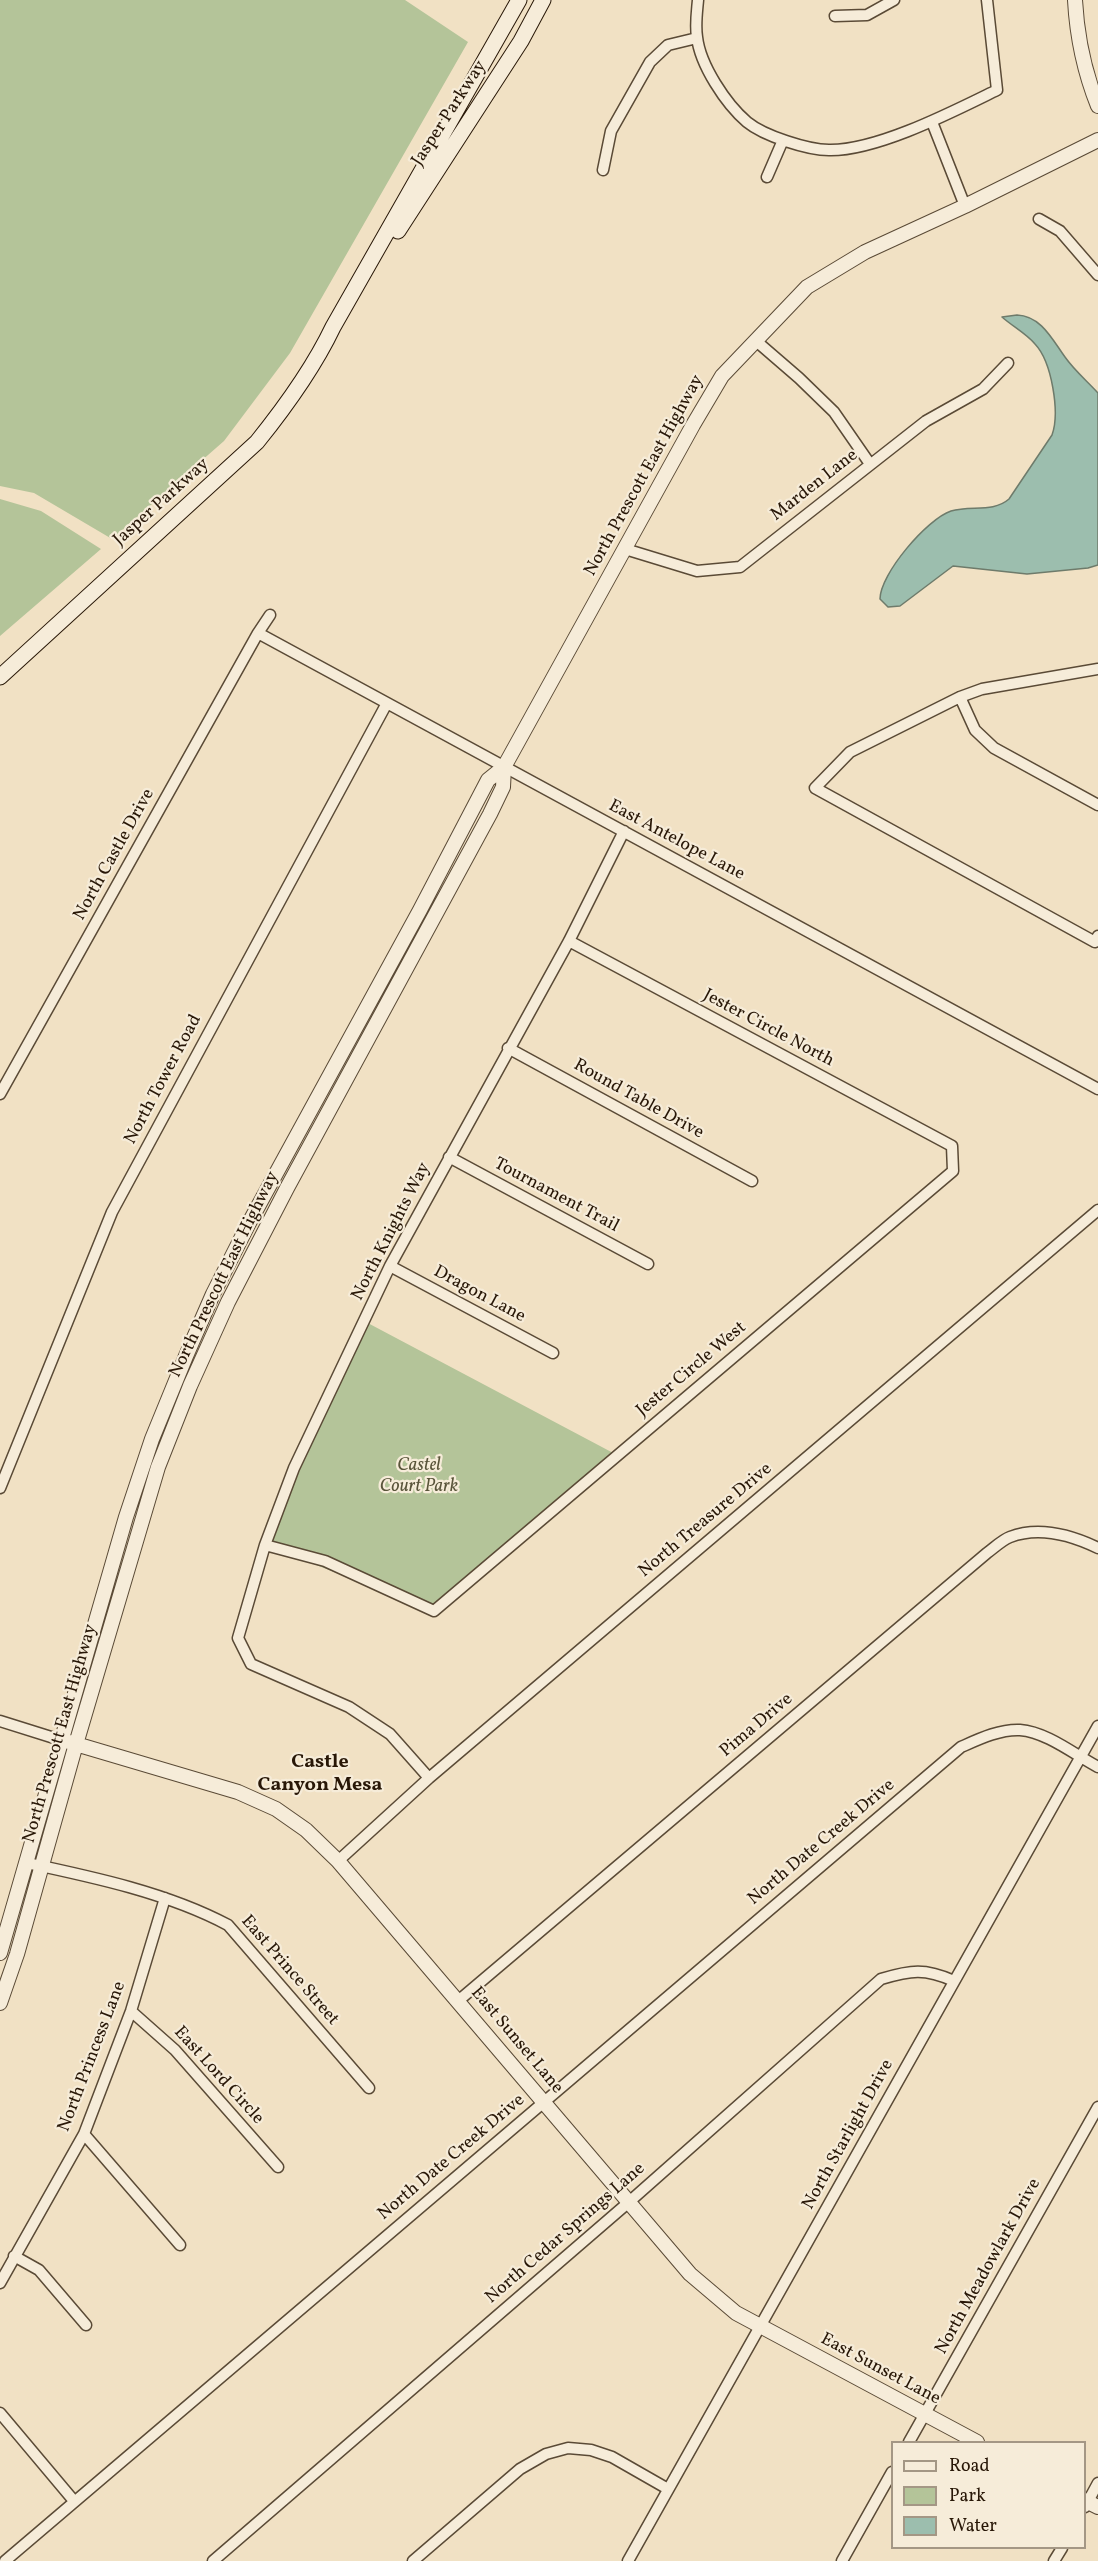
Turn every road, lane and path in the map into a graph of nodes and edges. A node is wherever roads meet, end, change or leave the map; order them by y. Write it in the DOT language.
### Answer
graph roads {
  1 [pos="519,0"];
  2 [pos="543,0"];
  3 [pos="698,0"];
  4 [pos="894,0"];
  5 [pos="987,0"];
  6 [pos="1075,0"];
  7 [pos="835,16"];
  8 [pos="697,38"];
  9 [pos="1098,106"];
  10 [pos="932,122"];
  11 [pos="783,140"];
  12 [pos="1098,140"];
  13 [pos="603,170"];
  14 [pos="767,177"];
  15 [pos="965,206"];
  16 [pos="1039,219"];
  17 [pos="1098,275"];
  18 [pos="328,339"];
  19 [pos="755,340"];
  20 [pos="1008,363"];
  21 [pos="870,464"];
  22 [pos="625,549"];
  23 [pos="270,615"];
  24 [pos="258,633"];
  25 [pos="1098,669"];
  26 [pos="0,677"];
  27 [pos="960,697"];
  28 [pos="387,703"];
  29 [pos="504,767"];
  30 [pos="1098,805"];
  31 [pos="624,831"];
  32 [pos="1098,936"];
  33 [pos="569,940"];
  34 [pos="508,1048"];
  35 [pos="323,1086"];
  36 [pos="1098,1089"];
  37 [pos="0,1094"];
  38 [pos="337,1094"];
  39 [pos="952,1146"];
  40 [pos="449,1157"];
  41 [pos="752,1181"];
  42 [pos="1098,1210"];
  43 [pos="648,1264"];
  44 [pos="390,1266"];
  45 [pos="552,1353"];
  46 [pos="179,1372"];
  47 [pos="193,1378"];
  48 [pos="2,1476"];
  49 [pos="0,1488"];
  50 [pos="266,1545"];
  51 [pos="1098,1548"];
  52 [pos="0,1721"];
  53 [pos="1098,1726"];
  54 [pos="68,1742"];
  55 [pos="1080,1757"];
  56 [pos="1098,1767"];
  57 [pos="429,1778"];
  58 [pos="339,1861"];
  59 [pos="34,1865"];
  60 [pos="165,1898"];
  61 [pos="0,1953"];
  62 [pos="954,1981"];
  63 [pos="458,2001"];
  64 [pos="0,2003"];
  65 [pos="131,2011"];
  66 [pos="369,2088"];
  67 [pos="544,2102"];
  68 [pos="1098,2107"];
  69 [pos="84,2134"];
  70 [pos="278,2167"];
  71 [pos="629,2202"];
  72 [pos="180,2245"];
  73 [pos="15,2256"];
  74 [pos="0,2283"];
  75 [pos="86,2325"];
  76 [pos="760,2326"];
  77 [pos="0,2413"];
  78 [pos="925,2415"];
  79 [pos="910,2441"];
  80 [pos="975,2441"];
  81 [pos="891,2474"];
  82 [pos="1098,2484"];
  83 [pos="668,2489"];
  84 [pos="74,2501"];
  85 [pos="1089,2504"];
  86 [pos="5,2561"];
  87 [pos="213,2561"];
  88 [pos="413,2561"];
  89 [pos="628,2561"];
  90 [pos="842,2561"];
  1 -- 18 [label="main road, Jasper Parkway"];
  2 -- 18 [label="main road, Jasper Parkway"];
  3 -- 8 [label="street"];
  4 -- 7 [label="street"];
  5 -- 10 [label="street"];
  6 -- 9 [label="street"];
  8 -- 11 [label="street"];
  8 -- 13 [label="street"];
  10 -- 11 [label="street"];
  10 -- 15 [label="street"];
  11 -- 14 [label="street"];
  12 -- 15 [label="street, North Prescott East Highway"];
  15 -- 19 [label="street, North Prescott East Highway"];
  16 -- 17 [label="street"];
  18 -- 26 [label="main road, Jasper Parkway"];
  19 -- 21 [label="street"];
  19 -- 22 [label="street, North Prescott East Highway"];
  20 -- 21 [label="street, Marden Lane"];
  21 -- 22 [label="street, Marden Lane"];
  22 -- 29 [label="street, North Prescott East Highway"];
  23 -- 24 [label="street"];
  24 -- 28 [label="street, East Antelope Lane"];
  24 -- 37 [label="street, North Castle Drive"];
  25 -- 27 [label="street"];
  27 -- 30 [label="street"];
  27 -- 32 [label="street"];
  28 -- 29 [label="street, East Antelope Lane"];
  28 -- 48 [label="street, North Tower Road"];
  29 -- 31 [label="street, East Antelope Lane"];
  29 -- 35 [label="street, North Prescott East Highway"];
  29 -- 38 [label="street, North Prescott East Highway"];
  31 -- 33 [label="street, North Knights Way"];
  31 -- 36 [label="street, East Antelope Lane"];
  33 -- 34 [label="street, North Knights Way"];
  33 -- 39 [label="street, Jester Circle North"];
  34 -- 40 [label="street, North Knights Way"];
  34 -- 41 [label="street, Round Table Drive"];
  35 -- 38 [label="street"];
  35 -- 46 [label="street, North Prescott East Highway"];
  38 -- 47 [label="street, North Prescott East Highway"];
  39 -- 50 [label="street, Jester Circle West"];
  40 -- 43 [label="street, Tournament Trail"];
  40 -- 44 [label="street, North Knights Way"];
  42 -- 57 [label="street, North Treasure Drive"];
  44 -- 45 [label="street, Dragon Lane"];
  44 -- 50 [label="street, North Knights Way"];
  46 -- 47 [label="street"];
  46 -- 54 [label="street, North Prescott East Highway"];
  47 -- 54 [label="street, North Prescott East Highway"];
  48 -- 49 [label="street, North Tower Road"];
  50 -- 57 [label="street, North Knights Way"];
  51 -- 63 [label="street, Pima Drive"];
  52 -- 54 [label="street, East Sunset Lane"];
  53 -- 55 [label="street, North Starlight Drive"];
  54 -- 58 [label="street, East Sunset Lane"];
  54 -- 59 [label="street, North Prescott East Highway"];
  55 -- 56 [label="street, North Date Creek Drive"];
  55 -- 62 [label="street, North Starlight Drive"];
  55 -- 67 [label="street, North Date Creek Drive"];
  57 -- 58 [label="street, North Treasure Drive"];
  58 -- 63 [label="street, East Sunset Lane"];
  59 -- 60 [label="street, East Prince Street"];
  59 -- 61 [label="street, North Prescott East Highway"];
  59 -- 64 [label="street, North Prescott East Highway"];
  60 -- 65 [label="street, North Princess Lane"];
  60 -- 66 [label="street, East Prince Street"];
  62 -- 71 [label="street, North Cedar Springs Lane"];
  62 -- 76 [label="street, North Starlight Drive"];
  63 -- 67 [label="street, East Sunset Lane"];
  65 -- 69 [label="street, North Princess Lane"];
  65 -- 70 [label="street, East Lord Circle"];
  67 -- 71 [label="street, East Sunset Lane"];
  67 -- 84 [label="street, North Date Creek Drive"];
  68 -- 78 [label="street, North Meadowlark Drive"];
  69 -- 72 [label="street"];
  69 -- 73 [label="street, North Princess Lane"];
  71 -- 76 [label="street, East Sunset Lane"];
  71 -- 87 [label="street, North Cedar Springs Lane"];
  73 -- 74 [label="street, North Princess Lane"];
  73 -- 75 [label="street"];
  76 -- 78 [label="street, East Sunset Lane"];
  76 -- 83 [label="street, North Starlight Drive"];
  77 -- 84 [label="street"];
  78 -- 79 [label="street, North Meadowlark Drive"];
  78 -- 80 [label="street, East Sunset Lane"];
  81 -- 90 [label="street"];
  82 -- 85 [label="street"];
  83 -- 88 [label="street"];
  83 -- 89 [label="street, North Starlight Drive"];
  84 -- 86 [label="street, North Date Creek Drive"];
}
